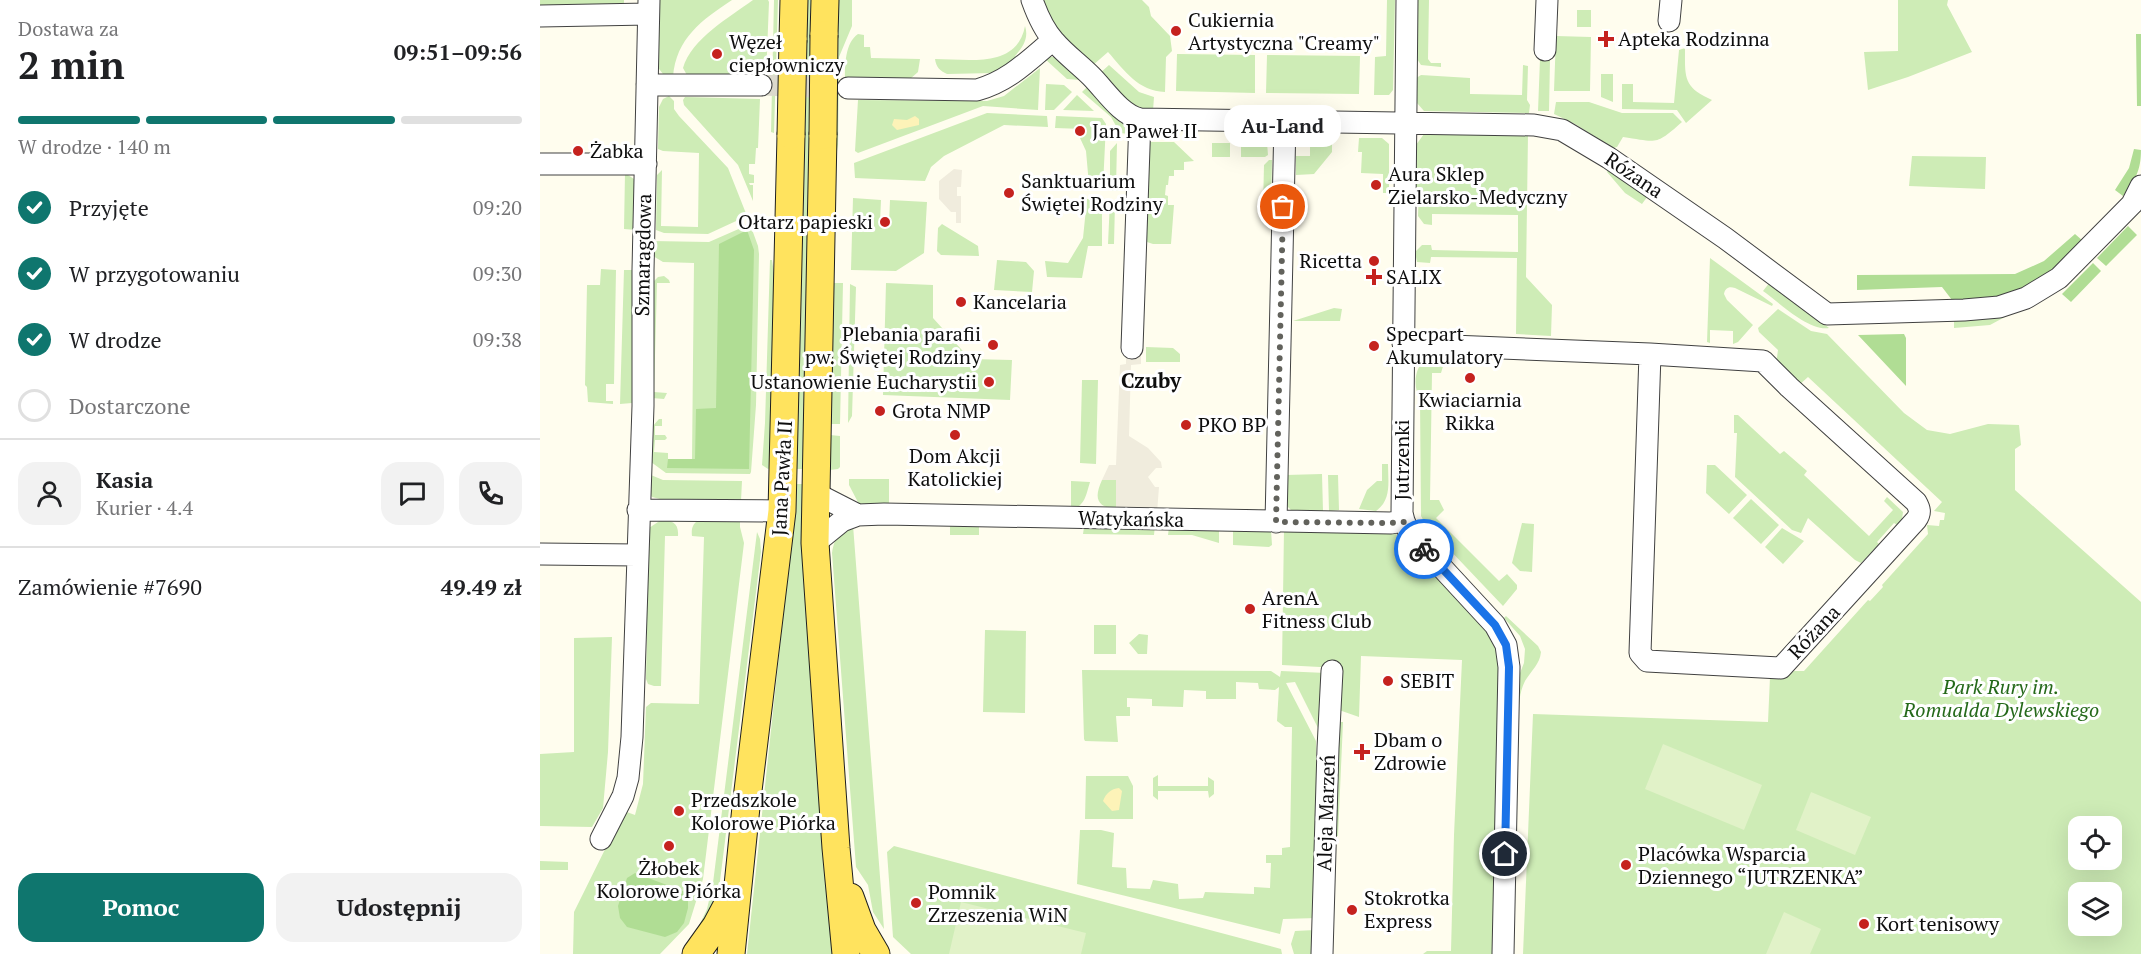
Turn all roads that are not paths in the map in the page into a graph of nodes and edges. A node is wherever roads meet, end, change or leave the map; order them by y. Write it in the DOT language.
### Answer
graph roads {
  1 [pos="794,0"];
  2 [pos="825,0"];
  3 [pos="1032,0"];
  4 [pos="1407,0"];
  5 [pos="1546,0"];
  6 [pos="1671,0"];
  7 [pos="648,7"];
  8 [pos="540,16"];
  9 [pos="1670,21"];
  10 [pos="1053,40"];
  11 [pos="1545,50"];
  12 [pos="647,85"];
  13 [pos="761,85"];
  14 [pos="848,88"];
  15 [pos="1140,119"];
  16 [pos="1285,121"];
  17 [pos="1406,123"];
  18 [pos="540,164"];
  19 [pos="646,164"];
  20 [pos="2141,186"];
  21 [pos="1403,344"];
  22 [pos="1132,348"];
  23 [pos="1650,354"];
  24 [pos="815,493"];
  25 [pos="638,510"];
  26 [pos="782,511"];
  27 [pos="858,515"];
  28 [pos="1276,522"];
  29 [pos="1404,522"];
  30 [pos="815,543"];
  31 [pos="540,554"];
  32 [pos="637,555"];
  33 [pos="1332,671"];
  34 [pos="601,839"];
  35 [pos="837,856"];
  36 [pos="738,881"];
  37 [pos="696,954"];
  38 [pos="731,954"];
  39 [pos="846,954"];
  40 [pos="876,954"];
  41 [pos="1322,954"];
  42 [pos="1503,954"];
  1 -- 26 [label="main road, Jana Pawła II, bridge"];
  2 -- 24 [label="main road, Jana Pawła II, bridge"];
  3 -- 10 [label="street"];
  4 -- 17 [label="street, Jutrzenki"];
  5 -- 11 [label="street"];
  6 -- 9 [label="street"];
  7 -- 8 [label="street"];
  7 -- 12 [label="street, Szmaragdowa"];
  10 -- 14 [label="street"];
  10 -- 15 [label="street"];
  12 -- 13 [label="street"];
  12 -- 19 [label="street, Szmaragdowa"];
  15 -- 16 [label="street, Różana"];
  15 -- 22 [label="street"];
  16 -- 17 [label="street, Różana"];
  16 -- 28 [label="street"];
  17 -- 20 [label="street, Różana"];
  17 -- 21 [label="street, Jutrzenki"];
  18 -- 19 [label="street"];
  19 -- 25 [label="street, Szmaragdowa"];
  21 -- 23 [label="street, Różana"];
  21 -- 29 [label="street, Jutrzenki"];
  23 -- 23 [label="street, Różana"];
  24 -- 27 [label="street"];
  24 -- 30 [label="main road, Jana Pawła II"];
  25 -- 26 [label="street"];
  25 -- 32 [label="street, Szmaragdowa"];
  26 -- 36 [label="main road, Jana Pawła II"];
  27 -- 28 [label="street, Watykańska"];
  27 -- 30 [label="street"];
  28 -- 29 [label="street, Watykańska"];
  29 -- 42 [label="street, Jutrzenki"];
  30 -- 35 [label="main road, Jana Pawła II"];
  31 -- 32 [label="street"];
  32 -- 34 [label="street, Szmaragdowa"];
  33 -- 41 [label="street, Aleja Marzeń"];
  35 -- 39 [label="main road, Jana Pawła II"];
  35 -- 40 [label="main road"];
  36 -- 37 [label="main road"];
  36 -- 38 [label="main road, Jana Pawła II"];
}
